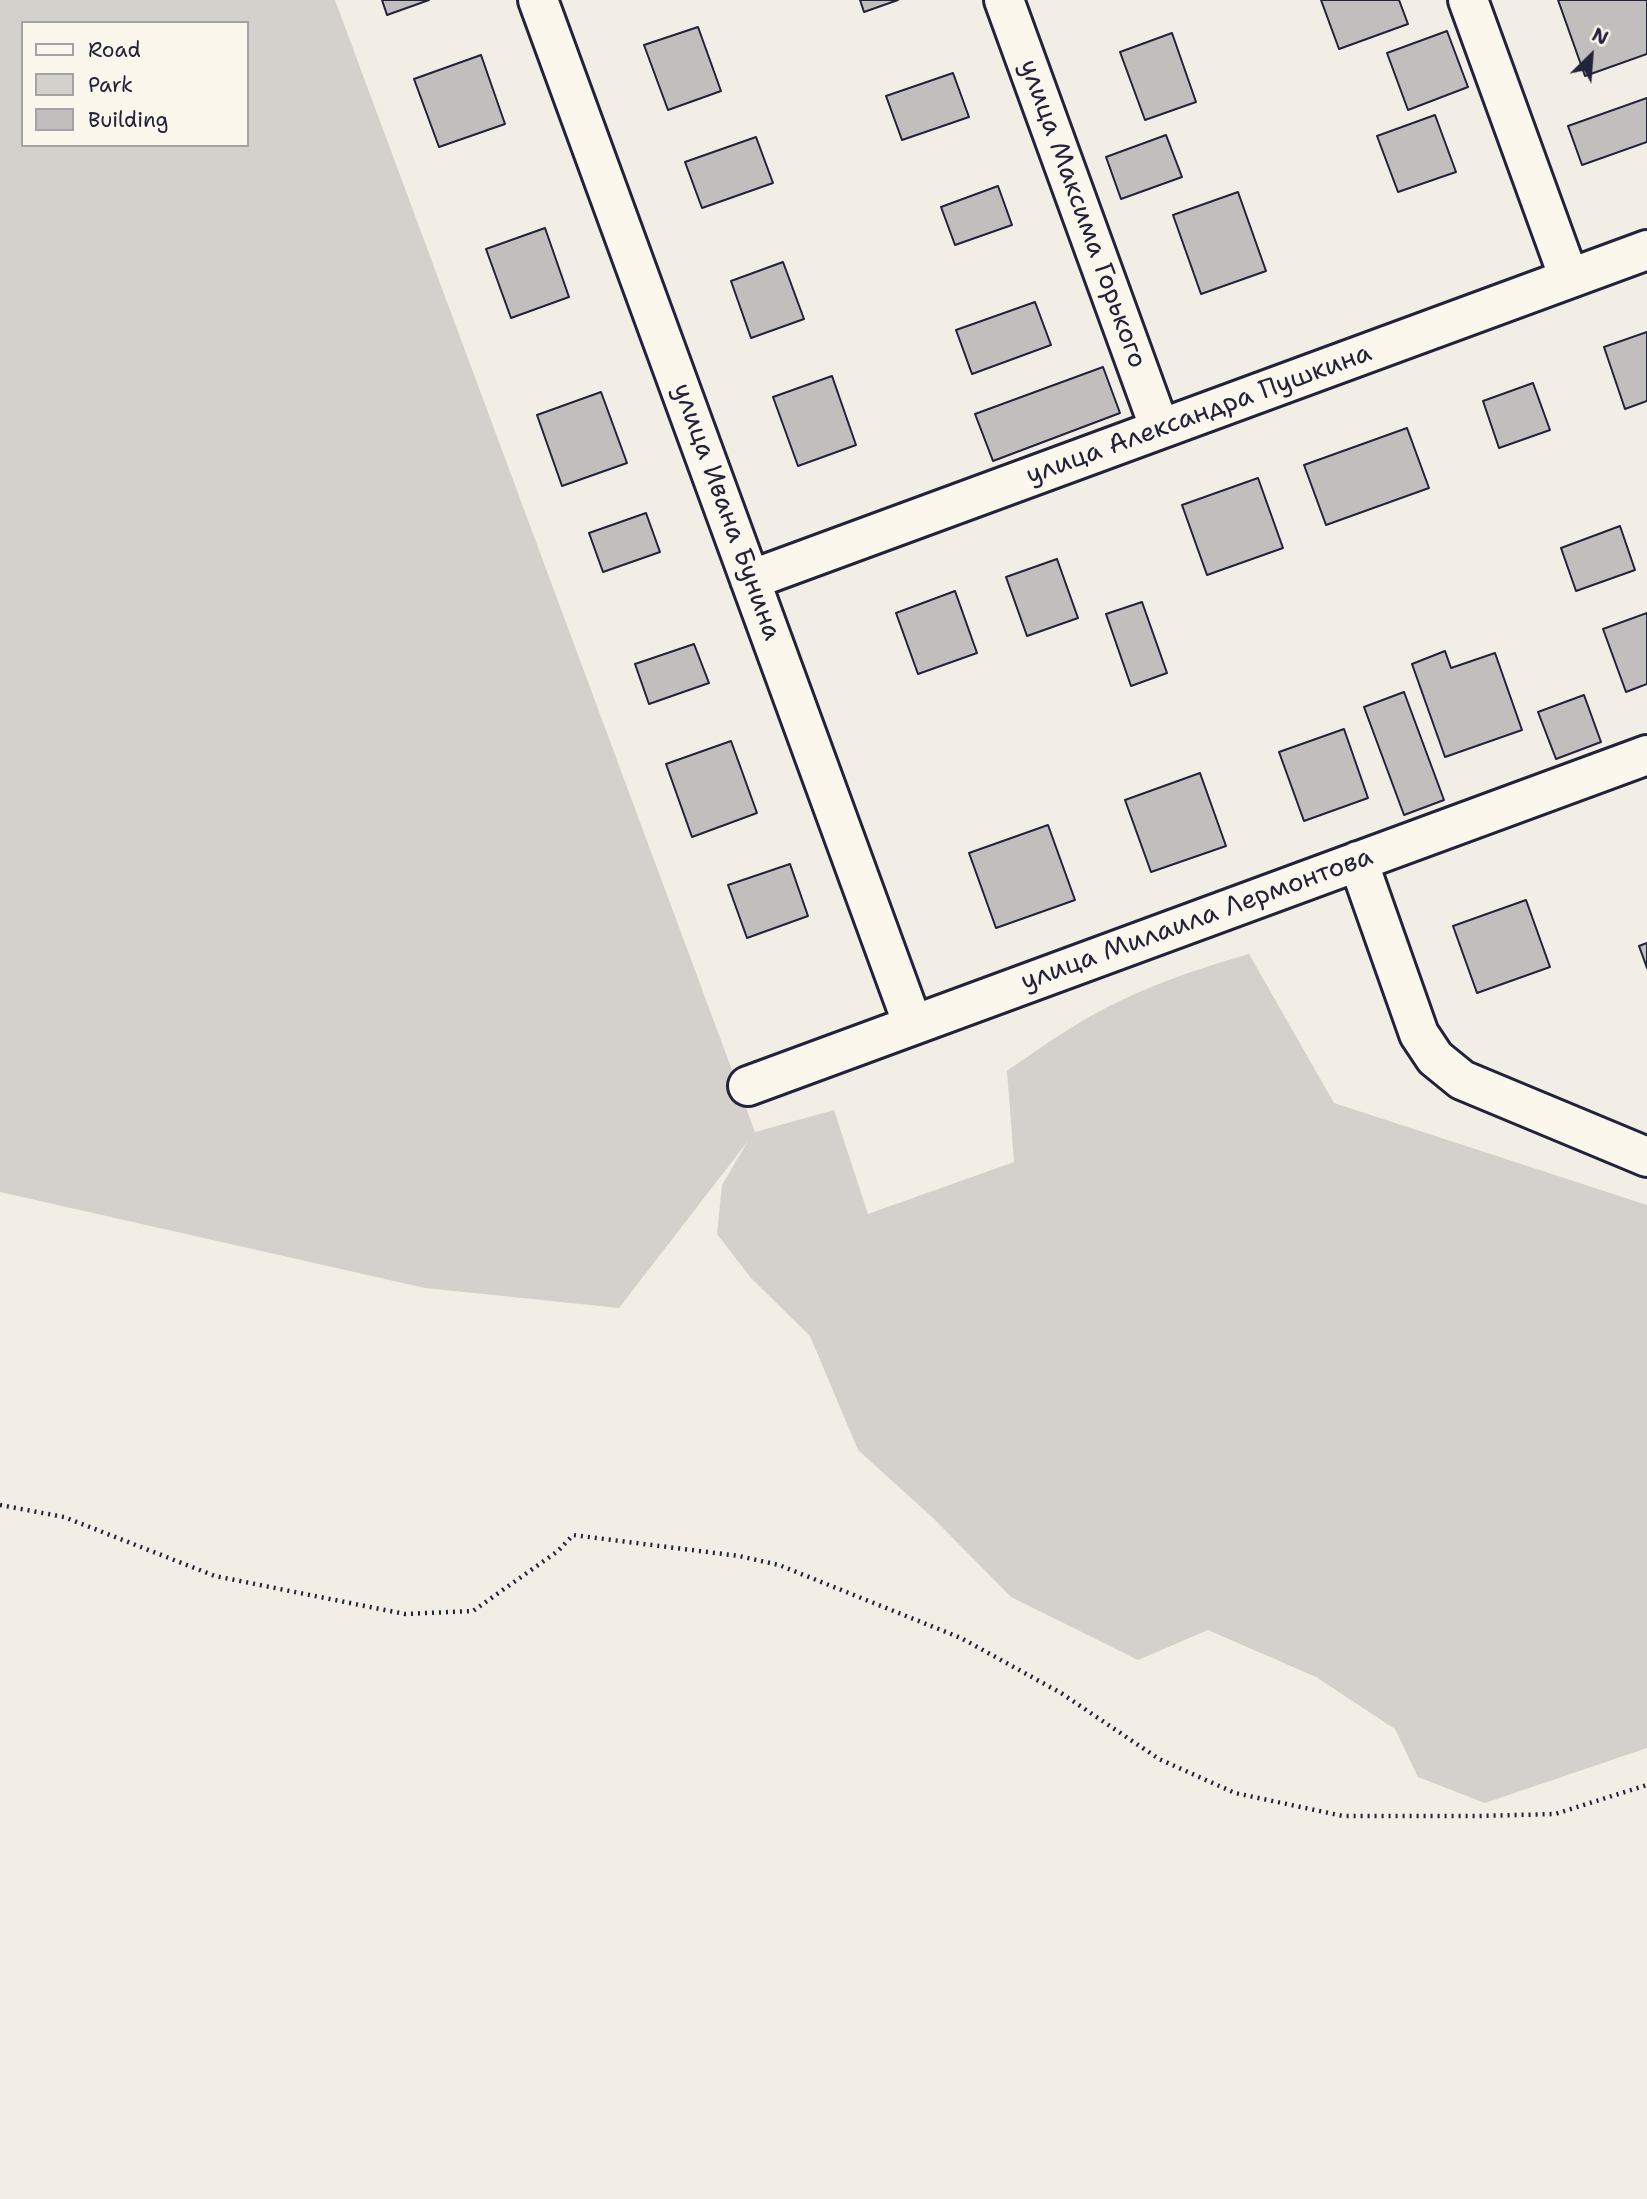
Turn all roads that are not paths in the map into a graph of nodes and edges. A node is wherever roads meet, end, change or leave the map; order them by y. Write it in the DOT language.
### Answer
graph roads {
  1 [pos="538,0"];
  2 [pos="1004,0"];
  3 [pos="1468,0"];
  4 [pos="1647,250"];
  5 [pos="1569,278"];
  6 [pos="1160,429"];
  7 [pos="750,580"];
  8 [pos="1647,755"];
  9 [pos="1358,861"];
  10 [pos="913,1025"];
  11 [pos="748,1086"];
  12 [pos="1647,1157"];
  1 -- 7 [label="street, улица Ивана Бунина"];
  2 -- 6 [label="street, улица Максима Горького"];
  3 -- 5 [label="street"];
  4 -- 5 [label="street, улица Александра Пушкина"];
  5 -- 6 [label="street, улица Александра Пушкина"];
  6 -- 7 [label="street, улица Александра Пушкина"];
  7 -- 10 [label="street, улица Ивана Бунина"];
  8 -- 9 [label="street, улица Милаила Лермонтова"];
  9 -- 10 [label="street, улица Милаила Лермонтова"];
  9 -- 12 [label="street"];
  10 -- 11 [label="street, улица Милаила Лермонтова"];
}
